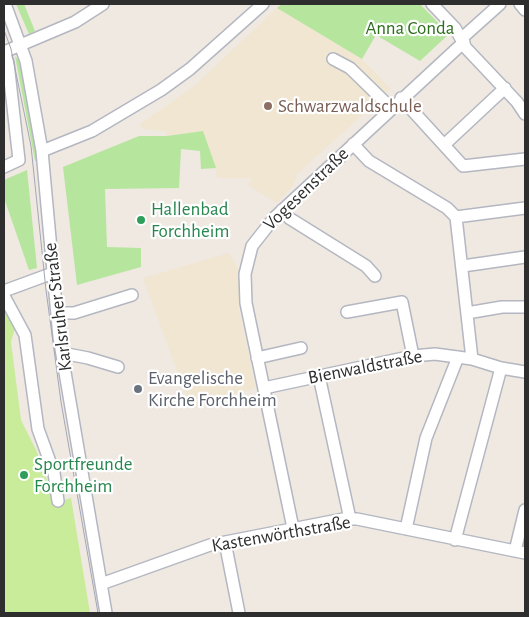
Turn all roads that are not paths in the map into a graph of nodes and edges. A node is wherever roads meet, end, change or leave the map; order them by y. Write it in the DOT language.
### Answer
graph roads {
  1 [pos="5,4"];
  2 [pos="103,4"];
  3 [pos="263,4"];
  4 [pos="432,4"];
  5 [pos="500,4"];
  6 [pos="520,4"];
  7 [pos="525,10"];
  8 [pos="463,40"];
  9 [pos="22,45"];
  10 [pos="4,52"];
  11 [pos="332,59"];
  12 [pos="505,88"];
  13 [pos="401,98"];
  14 [pos="521,98"];
  15 [pos="391,108"];
  16 [pos="525,114"];
  17 [pos="353,144"];
  18 [pos="444,144"];
  19 [pos="42,151"];
  20 [pos="525,158"];
  21 [pos="4,167"];
  22 [pos="525,208"];
  23 [pos="282,210"];
  24 [pos="456,217"];
  25 [pos="525,258"];
  26 [pos="462,266"];
  27 [pos="53,273"];
  28 [pos="375,276"];
  29 [pos="4,291"];
  30 [pos="132,295"];
  31 [pos="4,296"];
  32 [pos="525,306"];
  33 [pos="348,312"];
  34 [pos="57,313"];
  35 [pos="467,313"];
  36 [pos="301,348"];
  37 [pos="62,353"];
  38 [pos="413,356"];
  39 [pos="458,357"];
  40 [pos="257,358"];
  41 [pos="472,359"];
  42 [pos="118,367"];
  43 [pos="501,368"];
  44 [pos="525,372"];
  45 [pos="78,375"];
  46 [pos="65,376"];
  47 [pos="319,376"];
  48 [pos="264,388"];
  49 [pos="58,501"];
  50 [pos="525,510"];
  51 [pos="350,519"];
  52 [pos="293,528"];
  53 [pos="406,529"];
  54 [pos="455,540"];
  55 [pos="224,542"];
  56 [pos="520,552"];
  57 [pos="100,584"];
  58 [pos="106,613"];
  59 [pos="239,613"];
  1 -- 9 [label="street, Karlsruher Straße"];
  2 -- 9 [label="street"];
  3 -- 19 [label="street"];
  4 -- 8 [label="street"];
  5 -- 8 [label="street, Vogesenstraße"];
  6 -- 7 [label="street"];
  8 -- 12 [label="street"];
  8 -- 13 [label="street, Vogesenstraße"];
  9 -- 10 [label="street"];
  9 -- 19 [label="street, Karlsruher Straße"];
  10 -- 21 [label="street"];
  11 -- 15 [label="street"];
  12 -- 14 [label="street"];
  12 -- 18 [label="street"];
  13 -- 15 [label="street, Vogesenstraße"];
  13 -- 18 [label="street"];
  14 -- 16 [label="street"];
  15 -- 17 [label="street, Vogesenstraße"];
  17 -- 23 [label="street, Vogesenstraße"];
  17 -- 24 [label="street"];
  18 -- 20 [label="street"];
  19 -- 27 [label="street, Karlsruher Straße"];
  22 -- 24 [label="street"];
  23 -- 28 [label="street"];
  23 -- 40 [label="street, Vogesenstraße"];
  24 -- 26 [label="street"];
  25 -- 26 [label="street"];
  26 -- 35 [label="street"];
  27 -- 29 [label="street"];
  27 -- 34 [label="street, Karlsruher Straße"];
  30 -- 34 [label="street"];
  31 -- 49 [label="street"];
  32 -- 35 [label="street"];
  33 -- 38 [label="street"];
  34 -- 37 [label="street, Karlsruher Straße"];
  35 -- 41 [label="street"];
  36 -- 40 [label="street"];
  37 -- 42 [label="street"];
  37 -- 46 [label="street, Karlsruher Straße"];
  38 -- 39 [label="street, Bienwaldstraße"];
  38 -- 47 [label="street, Bienwaldstraße"];
  39 -- 41 [label="street, Bienwaldstraße"];
  39 -- 53 [label="street"];
  40 -- 48 [label="street, Vogesenstraße"];
  41 -- 43 [label="street, Bienwaldstraße"];
  43 -- 44 [label="street, Bienwaldstraße"];
  43 -- 54 [label="street"];
  45 -- 46 [label="street"];
  46 -- 57 [label="street, Karlsruher Straße"];
  47 -- 48 [label="street, Bienwaldstraße"];
  47 -- 51 [label="street"];
  48 -- 52 [label="street, Vogesenstraße"];
  50 -- 56 [label="street"];
  51 -- 52 [label="street, Kastenwörthstraße"];
  51 -- 53 [label="street, Kastenwörthstraße"];
  52 -- 55 [label="street, Kastenwörthstraße"];
  53 -- 54 [label="street, Kastenwörthstraße"];
  54 -- 56 [label="street, Kastenwörthstraße"];
  55 -- 57 [label="street, Kastenwörthstraße"];
  55 -- 59 [label="street"];
  57 -- 58 [label="street, Karlsruher Straße"];
}
